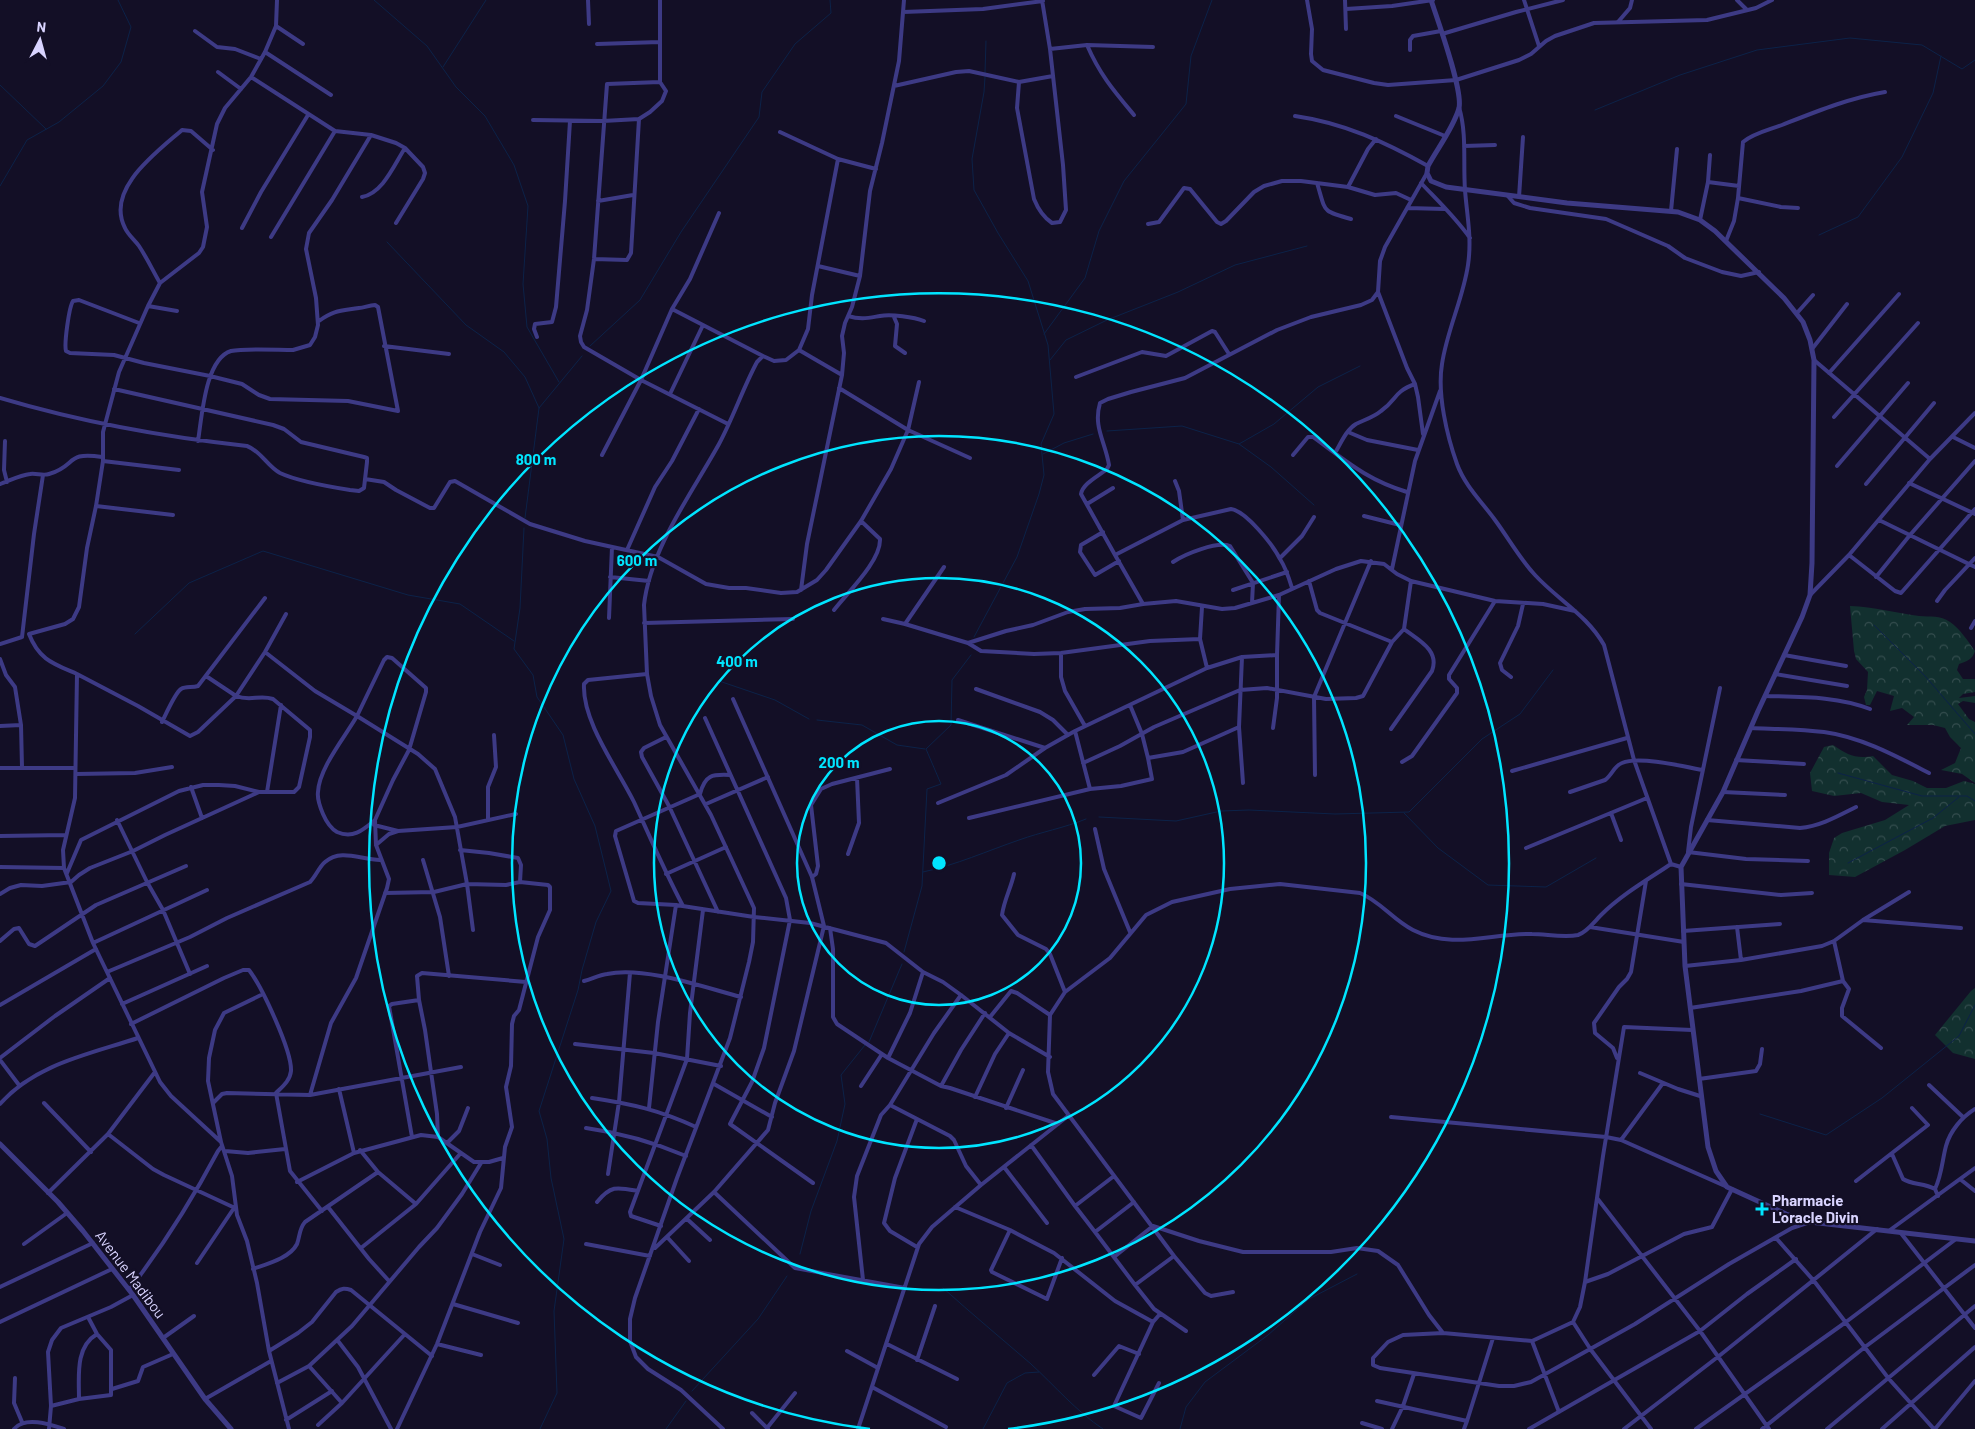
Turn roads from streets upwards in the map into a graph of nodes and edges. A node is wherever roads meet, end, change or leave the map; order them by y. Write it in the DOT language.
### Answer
graph roads {
  1 [pos="277,0"];
  2 [pos="588,0"];
  3 [pos="660,0"];
  4 [pos="904,0"];
  5 [pos="1307,0"];
  6 [pos="1345,0"];
  7 [pos="1432,0"];
  8 [pos="1524,0"];
  9 [pos="1563,0"];
  10 [pos="1632,0"];
  11 [pos="1737,0"];
  12 [pos="1772,0"];
  13 [pos="1043,1"];
  14 [pos="1346,9"];
  15 [pos="1526,9"];
  16 [pos="1747,10"];
  17 [pos="903,12"];
  18 [pos="1618,22"];
  19 [pos="589,24"];
  20 [pos="276,26"];
  21 [pos="1346,29"];
  22 [pos="195,31"];
  23 [pos="1442,33"];
  24 [pos="660,42"];
  25 [pos="303,44"];
  26 [pos="597,44"];
  27 [pos="1087,45"];
  28 [pos="1539,46"];
  29 [pos="1153,47"];
  30 [pos="1050,48"];
  31 [pos="1410,50"];
  32 [pos="265,52"];
  33 [pos="261,59"];
  34 [pos="218,72"];
  35 [pos="1053,76"];
  36 [pos="251,77"];
  37 [pos="1456,80"];
  38 [pos="660,82"];
  39 [pos="1018,82"];
  40 [pos="894,86"];
  41 [pos="241,89"];
  42 [pos="1885,92"];
  43 [pos="331,95"];
  44 [pos="1459,107"];
  45 [pos="308,115"];
  46 [pos="1134,115"];
  47 [pos="1295,116"];
  48 [pos="1396,116"];
  49 [pos="638,119"];
  50 [pos="533,120"];
  51 [pos="570,121"];
  52 [pos="603,121"];
  53 [pos="336,131"];
  54 [pos="780,132"];
  55 [pos="371,135"];
  56 [pos="1445,136"];
  57 [pos="1523,137"];
  58 [pos="1376,138"];
  59 [pos="1495,145"];
  60 [pos="1464,146"];
  61 [pos="405,148"];
  62 [pos="1678,149"];
  63 [pos="213,150"];
  64 [pos="1710,155"];
  65 [pos="838,159"];
  66 [pos="1428,166"];
  67 [pos="876,169"];
  68 [pos="1427,173"];
  69 [pos="1708,182"];
  70 [pos="1317,183"];
  71 [pos="1421,183"];
  72 [pos="1739,186"];
  73 [pos="1348,187"];
  74 [pos="1465,189"];
  75 [pos="633,195"];
  76 [pos="1506,195"];
  77 [pos="362,197"];
  78 [pos="1519,197"];
  79 [pos="1738,198"];
  80 [pos="1411,200"];
  81 [pos="598,201"];
  82 [pos="1407,208"];
  83 [pos="1798,208"];
  84 [pos="1445,209"];
  85 [pos="1671,211"];
  86 [pos="719,213"];
  87 [pos="1351,219"];
  88 [pos="1700,220"];
  89 [pos="396,223"];
  90 [pos="1148,224"];
  91 [pos="242,228"];
  92 [pos="271,237"];
  93 [pos="1471,240"];
  94 [pos="1726,242"];
  95 [pos="594,259"];
  96 [pos="818,266"];
  97 [pos="1759,272"];
  98 [pos="860,276"];
  99 [pos="160,283"];
  100 [pos="1378,292"];
  101 [pos="1899,294"];
  102 [pos="1814,295"];
  103 [pos="1847,304"];
  104 [pos="148,306"];
  105 [pos="672,309"];
  106 [pos="177,311"];
  107 [pos="1797,313"];
  108 [pos="848,316"];
  109 [pos="894,316"];
  110 [pos="319,320"];
  111 [pos="924,321"];
  112 [pos="1918,323"];
  113 [pos="140,324"];
  114 [pos="703,324"];
  115 [pos="538,337"];
  116 [pos="384,346"];
  117 [pos="1812,349"];
  118 [pos="800,350"];
  119 [pos="905,353"];
  120 [pos="449,354"];
  121 [pos="1229,354"];
  122 [pos="763,356"];
  123 [pos="125,358"];
  124 [pos="1814,360"];
  125 [pos="1829,373"];
  126 [pos="842,375"];
  127 [pos="210,376"];
  128 [pos="1076,377"];
  129 [pos="641,380"];
  130 [pos="919,382"];
  131 [pos="1908,383"];
  132 [pos="1415,384"];
  133 [pos="839,388"];
  134 [pos="114,389"];
  135 [pos="1441,389"];
  136 [pos="670,394"];
  137 [pos="1854,395"];
  138 [pos="0,398"];
  139 [pos="1934,403"];
  140 [pos="203,408"];
  141 [pos="699,409"];
  142 [pos="1975,413"];
  143 [pos="1834,417"];
  144 [pos="1880,417"];
  145 [pos="728,424"];
  146 [pos="105,425"];
  147 [pos="908,430"];
  148 [pos="1348,432"];
  149 [pos="1423,435"];
  150 [pos="1953,437"];
  151 [pos="1905,438"];
  152 [pos="5,441"];
  153 [pos="198,441"];
  154 [pos="1975,448"];
  155 [pos="1418,450"];
  156 [pos="1335,453"];
  157 [pos="602,454"];
  158 [pos="1293,455"];
  159 [pos="970,458"];
  160 [pos="102,459"];
  161 [pos="1930,460"];
  162 [pos="1975,461"];
  163 [pos="1837,466"];
  164 [pos="179,470"];
  165 [pos="43,475"];
  166 [pos="365,479"];
  167 [pos="1175,481"];
  168 [pos="7,482"];
  169 [pos="1909,483"];
  170 [pos="0,484"];
  171 [pos="1866,484"];
  172 [pos="1113,488"];
  173 [pos="1407,492"];
  174 [pos="1942,498"];
  175 [pos="1088,504"];
  176 [pos="96,506"];
  177 [pos="1974,512"];
  178 [pos="173,515"];
  179 [pos="1364,516"];
  180 [pos="1314,517"];
  181 [pos="1183,520"];
  182 [pos="1879,520"];
  183 [pos="860,521"];
  184 [pos="1400,525"];
  185 [pos="1103,532"];
  186 [pos="1910,535"];
  187 [pos="612,547"];
  188 [pos="627,550"];
  189 [pos="1940,550"];
  190 [pos="1115,555"];
  191 [pos="1849,555"];
  192 [pos="658,557"];
  193 [pos="1280,558"];
  194 [pos="1975,558"];
  195 [pos="1119,561"];
  196 [pos="1371,561"];
  197 [pos="1174,562"];
  198 [pos="1969,564"];
  199 [pos="944,567"];
  200 [pos="1975,568"];
  201 [pos="1392,569"];
  202 [pos="1287,572"];
  203 [pos="610,577"];
  204 [pos="1876,577"];
  205 [pos="649,581"];
  206 [pos="1309,581"];
  207 [pos="1411,581"];
  208 [pos="1253,583"];
  209 [pos="1292,588"];
  210 [pos="801,590"];
  211 [pos="1233,590"];
  212 [pos="1279,595"];
  213 [pos="1810,595"];
  214 [pos="264,598"];
  215 [pos="1495,601"];
  216 [pos="1937,601"];
  217 [pos="1252,603"];
  218 [pos="1143,604"];
  219 [pos="1524,604"];
  220 [pos="1202,607"];
  221 [pos="834,610"];
  222 [pos="1578,611"];
  223 [pos="286,614"];
  224 [pos="609,618"];
  225 [pos="793,619"];
  226 [pos="883,620"];
  227 [pos="1975,621"];
  228 [pos="644,623"];
  229 [pos="1346,623"];
  230 [pos="905,624"];
  231 [pos="1971,628"];
  232 [pos="1404,629"];
  233 [pos="29,634"];
  234 [pos="22,637"];
  235 [pos="1200,639"];
  236 [pos="1392,642"];
  237 [pos="968,643"];
  238 [pos="0,644"];
  239 [pos="265,652"];
  240 [pos="1062,653"];
  241 [pos="1277,655"];
  242 [pos="1784,655"];
  243 [pos="1242,657"];
  244 [pos="0,659"];
  245 [pos="1846,666"];
  246 [pos="1207,668"];
  247 [pos="77,674"];
  248 [pos="648,674"];
  249 [pos="1775,674"];
  250 [pos="206,676"];
  251 [pos="1511,677"];
  252 [pos="1847,686"];
  253 [pos="1720,688"];
  254 [pos="976,690"];
  255 [pos="1240,690"];
  256 [pos="1277,690"];
  257 [pos="236,696"];
  258 [pos="1765,696"];
  259 [pos="1314,698"];
  260 [pos="734,699"];
  261 [pos="281,705"];
  262 [pos="1130,705"];
  263 [pos="1870,709"];
  264 [pos="357,716"];
  265 [pos="706,718"];
  266 [pos="958,720"];
  267 [pos="162,722"];
  268 [pos="21,725"];
  269 [pos="0,726"];
  270 [pos="1085,726"];
  271 [pos="1239,727"];
  272 [pos="1273,728"];
  273 [pos="1751,728"];
  274 [pos="1391,730"];
  275 [pos="1075,731"];
  276 [pos="1142,734"];
  277 [pos="494,735"];
  278 [pos="1068,735"];
  279 [pos="666,737"];
  280 [pos="1627,738"];
  281 [pos="1045,748"];
  282 [pos="410,750"];
  283 [pos="1148,758"];
  284 [pos="1634,760"];
  285 [pos="1736,760"];
  286 [pos="1402,762"];
  287 [pos="1083,763"];
  288 [pos="1804,764"];
  289 [pos="172,766"];
  290 [pos="22,767"];
  291 [pos="0,768"];
  292 [pos="75,768"];
  293 [pos="890,769"];
  294 [pos="1702,770"];
  295 [pos="1512,771"];
  296 [pos="1928,773"];
  297 [pos="76,774"];
  298 [pos="730,775"];
  299 [pos="1315,776"];
  300 [pos="768,777"];
  301 [pos="858,778"];
  302 [pos="1243,782"];
  303 [pos="191,787"];
  304 [pos="1090,789"];
  305 [pos="738,790"];
  306 [pos="259,792"];
  307 [pos="267,792"];
  308 [pos="1570,792"];
  309 [pos="1722,792"];
  310 [pos="700,794"];
  311 [pos="1785,795"];
  312 [pos="1647,798"];
  313 [pos="938,803"];
  314 [pos="706,804"];
  315 [pos="669,806"];
  316 [pos="1856,807"];
  317 [pos="1611,813"];
  318 [pos="516,814"];
  319 [pos="202,818"];
  320 [pos="968,818"];
  321 [pos="117,820"];
  322 [pos="488,820"];
  323 [pos="642,820"];
  324 [pos="1707,820"];
  325 [pos="374,822"];
  326 [pos="457,827"];
  327 [pos="1095,830"];
  328 [pos="398,831"];
  329 [pos="66,835"];
  330 [pos="0,836"];
  331 [pos="1620,840"];
  332 [pos="376,846"];
  333 [pos="726,847"];
  334 [pos="1526,848"];
  335 [pos="460,850"];
  336 [pos="133,852"];
  337 [pos="1688,852"];
  338 [pos="848,854"];
  339 [pos="380,860"];
  340 [pos="423,860"];
  341 [pos="696,861"];
  342 [pos="1808,861"];
  343 [pos="1671,864"];
  344 [pos="186,866"];
  345 [pos="0,867"];
  346 [pos="1681,867"];
  347 [pos="64,868"];
  348 [pos="67,873"];
  349 [pos="666,874"];
  350 [pos="1014,874"];
  351 [pos="812,877"];
  352 [pos="1646,881"];
  353 [pos="70,882"];
  354 [pos="147,882"];
  355 [pos="520,882"];
  356 [pos="467,884"];
  357 [pos="1681,884"];
  358 [pos="207,890"];
  359 [pos="434,892"];
  360 [pos="1909,892"];
  361 [pos="385,893"];
  362 [pos="1812,893"];
  363 [pos="0,894"];
  364 [pos="676,905"];
  365 [pos="683,906"];
  366 [pos="163,910"];
  367 [pos="703,910"];
  368 [pos="82,912"];
  369 [pos="718,912"];
  370 [pos="754,917"];
  371 [pos="790,920"];
  372 [pos="1862,920"];
  373 [pos="1780,924"];
  374 [pos="824,926"];
  375 [pos="1590,927"];
  376 [pos="1737,927"];
  377 [pos="830,928"];
  378 [pos="1961,928"];
  379 [pos="473,930"];
  380 [pos="1130,932"];
  381 [pos="1683,932"];
  382 [pos="1638,933"];
  383 [pos="0,940"];
  384 [pos="1834,941"];
  385 [pos="1684,942"];
  386 [pos="93,943"];
  387 [pos="176,943"];
  388 [pos="96,949"];
  389 [pos="1741,960"];
  390 [pos="207,966"];
  391 [pos="1685,966"];
  392 [pos="108,972"];
  393 [pos="630,972"];
  394 [pos="923,972"];
  395 [pos="190,974"];
  396 [pos="449,976"];
  397 [pos="666,976"];
  398 [pos="110,978"];
  399 [pos="584,981"];
  400 [pos="1843,981"];
  401 [pos="526,982"];
  402 [pos="694,985"];
  403 [pos="1065,992"];
  404 [pos="263,994"];
  405 [pos="960,995"];
  406 [pos="741,997"];
  407 [pos="419,1000"];
  408 [pos="122,1004"];
  409 [pos="0,1005"];
  410 [pos="1690,1008"];
  411 [pos="985,1013"];
  412 [pos="1050,1015"];
  413 [pos="990,1017"];
  414 [pos="131,1024"];
  415 [pos="1692,1030"];
  416 [pos="1009,1033"];
  417 [pos="138,1038"];
  418 [pos="575,1044"];
  419 [pos="1881,1048"];
  420 [pos="1762,1049"];
  421 [pos="623,1050"];
  422 [pos="654,1053"];
  423 [pos="882,1054"];
  424 [pos="1050,1057"];
  425 [pos="888,1058"];
  426 [pos="0,1059"];
  427 [pos="687,1059"];
  428 [pos="1617,1063"];
  429 [pos="721,1066"];
  430 [pos="461,1067"];
  431 [pos="911,1070"];
  432 [pos="1023,1070"];
  433 [pos="155,1072"];
  434 [pos="431,1072"];
  435 [pos="1640,1073"];
  436 [pos="401,1077"];
  437 [pos="1699,1079"];
  438 [pos="1663,1083"];
  439 [pos="714,1084"];
  440 [pos="18,1085"];
  441 [pos="1929,1085"];
  442 [pos="861,1086"];
  443 [pos="941,1086"];
  444 [pos="339,1089"];
  445 [pos="276,1094"];
  446 [pos="310,1095"];
  447 [pos="975,1096"];
  448 [pos="1700,1096"];
  449 [pos="592,1098"];
  450 [pos="743,1099"];
  451 [pos="618,1102"];
  452 [pos="44,1103"];
  453 [pos="213,1103"];
  454 [pos="0,1104"];
  455 [pos="890,1105"];
  456 [pos="468,1108"];
  457 [pos="648,1108"];
  458 [pos="1006,1108"];
  459 [pos="1912,1108"];
  460 [pos="1975,1109"];
  461 [pos="668,1114"];
  462 [pos="1068,1116"];
  463 [pos="772,1117"];
  464 [pos="1391,1117"];
  465 [pos="1963,1117"];
  466 [pos="917,1119"];
  467 [pos="1058,1124"];
  468 [pos="696,1127"];
  469 [pos="586,1128"];
  470 [pos="614,1132"];
  471 [pos="108,1134"];
  472 [pos="438,1137"];
  473 [pos="1606,1137"];
  474 [pos="412,1138"];
  475 [pos="1621,1140"];
  476 [pos="757,1142"];
  477 [pos="656,1143"];
  478 [pos="0,1144"];
  479 [pos="222,1144"];
  480 [pos="446,1144"];
  481 [pos="1031,1145"];
  482 [pos="285,1149"];
  483 [pos="360,1150"];
  484 [pos="225,1151"];
  485 [pos="91,1152"];
  486 [pos="354,1152"];
  487 [pos="460,1154"];
  488 [pos="1892,1154"];
  489 [pos="686,1156"];
  490 [pos="503,1158"];
  491 [pos="481,1163"];
  492 [pos="1004,1166"];
  493 [pos="1975,1168"];
  494 [pos="378,1172"];
  495 [pos="608,1174"];
  496 [pos="1114,1176"];
  497 [pos="1960,1179"];
  498 [pos="1856,1181"];
  499 [pos="297,1182"];
  500 [pos="813,1183"];
  501 [pos="982,1185"];
  502 [pos="1730,1188"];
  503 [pos="1935,1189"];
  504 [pos="196,1191"];
  505 [pos="638,1191"];
  506 [pos="1975,1191"];
  507 [pos="48,1192"];
  508 [pos="714,1192"];
  509 [pos="1938,1196"];
  510 [pos="1597,1198"];
  511 [pos="597,1202"];
  512 [pos="1134,1202"];
  513 [pos="416,1204"];
  514 [pos="1075,1206"];
  515 [pos="328,1207"];
  516 [pos="956,1207"];
  517 [pos="235,1208"];
  518 [pos="322,1211"];
  519 [pos="68,1212"];
  520 [pos="687,1219"];
  521 [pos="1810,1222"];
  522 [pos="1046,1223"];
  523 [pos="661,1226"];
  524 [pos="1153,1226"];
  525 [pos="1877,1229"];
  526 [pos="1010,1230"];
  527 [pos="1890,1230"];
  528 [pos="1095,1232"];
  529 [pos="1900,1232"];
  530 [pos="667,1237"];
  531 [pos="1776,1238"];
  532 [pos="1956,1239"];
  533 [pos="710,1240"];
  534 [pos="1975,1241"];
  535 [pos="92,1243"];
  536 [pos="24,1244"];
  537 [pos="586,1244"];
  538 [pos="917,1247"];
  539 [pos="361,1248"];
  540 [pos="653,1249"];
  541 [pos="472,1254"];
  542 [pos="650,1256"];
  543 [pos="1174,1256"];
  544 [pos="1641,1256"];
  545 [pos="1114,1257"];
  546 [pos="1062,1258"];
  547 [pos="1796,1259"];
  548 [pos="689,1261"];
  549 [pos="1923,1263"];
  550 [pos="197,1264"];
  551 [pos="500,1265"];
  552 [pos="1975,1265"];
  553 [pos="112,1269"];
  554 [pos="253,1269"];
  555 [pos="863,1280"];
  556 [pos="390,1281"];
  557 [pos="1814,1281"];
  558 [pos="1585,1282"];
  559 [pos="1135,1285"];
  560 [pos="0,1287"];
  561 [pos="905,1288"];
  562 [pos="1944,1290"];
  563 [pos="131,1292"];
  564 [pos="1233,1292"];
  565 [pos="1675,1299"];
  566 [pos="453,1304"];
  567 [pos="369,1305"];
  568 [pos="935,1306"];
  569 [pos="1975,1306"];
  570 [pos="1160,1314"];
  571 [pos="1964,1315"];
  572 [pos="194,1316"];
  573 [pos="88,1317"];
  574 [pos="0,1322"];
  575 [pos="1153,1322"];
  576 [pos="1573,1322"];
  577 [pos="1846,1322"];
  578 [pos="518,1323"];
  579 [pos="1975,1328"];
  580 [pos="1186,1331"];
  581 [pos="1700,1331"];
  582 [pos="1443,1333"];
  583 [pos="97,1334"];
  584 [pos="405,1334"];
  585 [pos="163,1338"];
  586 [pos="1493,1338"];
  587 [pos="338,1341"];
  588 [pos="1532,1341"];
  589 [pos="437,1344"];
  590 [pos="887,1344"];
  591 [pos="1864,1347"];
  592 [pos="1975,1347"];
  593 [pos="1591,1350"];
  594 [pos="269,1351"];
  595 [pos="847,1352"];
  596 [pos="173,1354"];
  597 [pos="1139,1354"];
  598 [pos="481,1355"];
  599 [pos="432,1356"];
  600 [pos="1719,1356"];
  601 [pos="917,1360"];
  602 [pos="271,1362"];
  603 [pos="309,1366"];
  604 [pos="878,1368"];
  605 [pos="1414,1374"];
  606 [pos="1094,1375"];
  607 [pos="1546,1375"];
  608 [pos="15,1378"];
  609 [pos="957,1379"];
  610 [pos="1889,1379"];
  611 [pos="364,1380"];
  612 [pos="1614,1380"];
  613 [pos="1975,1381"];
  614 [pos="277,1383"];
  615 [pos="1159,1383"];
  616 [pos="1480,1384"];
  617 [pos="872,1387"];
  618 [pos="112,1389"];
  619 [pos="332,1391"];
  620 [pos="795,1393"];
  621 [pos="1744,1395"];
  622 [pos="79,1399"];
  623 [pos="205,1399"];
  624 [pos="1377,1401"];
  625 [pos="342,1403"];
  626 [pos="1911,1404"];
  627 [pos="51,1406"];
  628 [pos="1403,1406"];
  629 [pos="1559,1412"];
  630 [pos="752,1413"];
  631 [pos="1642,1416"];
  632 [pos="286,1420"];
  633 [pos="1467,1421"];
  634 [pos="22,1422"];
  635 [pos="1362,1423"];
  636 [pos="318,1425"];
  637 [pos="50,1427"];
  638 [pos="946,1427"];
  639 [pos="1766,1428"];
  640 [pos="14,1429"];
  641 [pos="64,1429"];
  642 [pos="230,1429"];
  643 [pos="289,1429"];
  644 [pos="391,1429"];
  645 [pos="397,1429"];
  646 [pos="723,1429"];
  647 [pos="768,1429"];
  648 [pos="858,1429"];
  649 [pos="1382,1429"];
  650 [pos="1392,1429"];
  651 [pos="1464,1429"];
  652 [pos="1529,1429"];
  653 [pos="1624,1429"];
  654 [pos="1651,1429"];
  655 [pos="1696,1429"];
  656 [pos="1827,1429"];
  657 [pos="1882,1429"];
  658 [pos="1934,1429"];
  1 -- 20 [label="street"];
  2 -- 19 [label="street"];
  3 -- 24 [label="street"];
  4 -- 17 [label="street"];
  5 -- 37 [label="street"];
  6 -- 14 [label="street"];
  7 -- 14 [label="street"];
  7 -- 23 [label="street"];
  8 -- 15 [label="street"];
  9 -- 15 [label="street"];
  10 -- 18 [label="street"];
  11 -- 16 [label="street"];
  12 -- 16 [label="street"];
  13 -- 17 [label="street"];
  13 -- 30 [label="street"];
  14 -- 21 [label="street"];
  15 -- 23 [label="street"];
  15 -- 28 [label="street"];
  16 -- 18 [label="street"];
  17 -- 40 [label="street"];
  18 -- 28 [label="street"];
  20 -- 25 [label="street"];
  20 -- 32 [label="street"];
  22 -- 33 [label="street"];
  23 -- 31 [label="street"];
  23 -- 37 [label="street"];
  24 -- 26 [label="street"];
  24 -- 38 [label="street"];
  27 -- 29 [label="street"];
  27 -- 30 [label="street"];
  27 -- 46 [label="street"];
  28 -- 37 [label="street"];
  30 -- 35 [label="street"];
  32 -- 33 [label="street"];
  32 -- 43 [label="street"];
  33 -- 36 [label="street"];
  34 -- 41 [label="street"];
  35 -- 39 [label="street"];
  35 -- 39 [label="street"];
  36 -- 41 [label="street"];
  36 -- 45 [label="street"];
  37 -- 44 [label="street"];
  38 -- 49 [label="street"];
  38 -- 52 [label="street"];
  39 -- 40 [label="street"];
  40 -- 67 [label="street"];
  41 -- 63 [label="street"];
  42 -- 72 [label="street"];
  44 -- 56 [label="street"];
  44 -- 60 [label="street"];
  45 -- 53 [label="street"];
  45 -- 91 [label="street"];
  47 -- 58 [label="street"];
  48 -- 56 [label="street"];
  49 -- 52 [label="street"];
  49 -- 75 [label="street"];
  50 -- 51 [label="street"];
  51 -- 52 [label="street"];
  51 -- 115 [label="street"];
  52 -- 81 [label="street"];
  53 -- 55 [label="street"];
  53 -- 92 [label="street"];
  54 -- 65 [label="street"];
  55 -- 61 [label="street"];
  55 -- 110 [label="street"];
  56 -- 66 [label="street"];
  57 -- 78 [label="street"];
  58 -- 66 [label="street"];
  58 -- 73 [label="street"];
  59 -- 60 [label="street"];
  60 -- 74 [label="street"];
  61 -- 77 [label="street"];
  61 -- 89 [label="street"];
  62 -- 85 [label="street"];
  63 -- 99 [label="street"];
  63 -- 99 [label="street"];
  64 -- 69 [label="street"];
  65 -- 67 [label="street"];
  65 -- 96 [label="street"];
  66 -- 68 [label="street"];
  67 -- 98 [label="street"];
  68 -- 71 [label="street"];
  68 -- 74 [label="street"];
  69 -- 72 [label="street"];
  69 -- 88 [label="street"];
  70 -- 73 [label="street"];
  70 -- 87 [label="street"];
  70 -- 90 [label="street"];
  71 -- 80 [label="street"];
  71 -- 84 [label="street"];
  72 -- 79 [label="street"];
  73 -- 80 [label="street"];
  74 -- 76 [label="street"];
  74 -- 93 [label="street"];
  75 -- 81 [label="street"];
  75 -- 95 [label="street"];
  76 -- 78 [label="street"];
  76 -- 97 [label="street"];
  78 -- 85 [label="street"];
  79 -- 83 [label="street"];
  79 -- 94 [label="street"];
  80 -- 82 [label="street"];
  81 -- 95 [label="street"];
  82 -- 84 [label="street"];
  82 -- 100 [label="street"];
  84 -- 93 [label="street"];
  85 -- 88 [label="street"];
  86 -- 105 [label="street"];
  88 -- 94 [label="street"];
  93 -- 135 [label="street"];
  94 -- 97 [label="street"];
  95 -- 129 [label="street"];
  96 -- 98 [label="street"];
  96 -- 118 [label="street"];
  97 -- 107 [label="street"];
  98 -- 108 [label="street"];
  99 -- 104 [label="street"];
  100 -- 121 [label="street"];
  100 -- 132 [label="street"];
  101 -- 125 [label="street"];
  102 -- 107 [label="street"];
  103 -- 117 [label="street"];
  104 -- 106 [label="street"];
  104 -- 113 [label="street"];
  105 -- 114 [label="street"];
  105 -- 129 [label="street"];
  107 -- 117 [label="street"];
  108 -- 109 [label="street"];
  108 -- 126 [label="street"];
  109 -- 111 [label="street"];
  109 -- 119 [label="street"];
  110 -- 116 [label="street"];
  110 -- 127 [label="street"];
  112 -- 137 [label="street"];
  113 -- 123 [label="street"];
  113 -- 123 [label="street"];
  114 -- 122 [label="street"];
  114 -- 136 [label="street"];
  116 -- 120 [label="street"];
  116 -- 127 [label="street"];
  117 -- 124 [label="street"];
  118 -- 122 [label="street"];
  118 -- 126 [label="street"];
  121 -- 128 [label="street"];
  121 -- 175 [label="street"];
  122 -- 145 [label="street"];
  123 -- 127 [label="street"];
  123 -- 134 [label="street"];
  124 -- 125 [label="street"];
  124 -- 213 [label="street"];
  125 -- 137 [label="street"];
  126 -- 133 [label="street"];
  127 -- 140 [label="street"];
  129 -- 136 [label="street"];
  129 -- 157 [label="street"];
  130 -- 147 [label="street"];
  131 -- 144 [label="street"];
  132 -- 148 [label="street"];
  132 -- 149 [label="street"];
  133 -- 147 [label="street"];
  133 -- 210 [label="street"];
  134 -- 140 [label="street"];
  134 -- 146 [label="street"];
  135 -- 149 [label="street"];
  135 -- 222 [label="street"];
  136 -- 141 [label="street"];
  137 -- 143 [label="street"];
  137 -- 144 [label="street"];
  138 -- 146 [label="street"];
  139 -- 151 [label="street"];
  140 -- 153 [label="street"];
  140 -- 166 [label="street"];
  141 -- 145 [label="street"];
  141 -- 188 [label="street"];
  142 -- 150 [label="street"];
  144 -- 151 [label="street"];
  144 -- 163 [label="street"];
  145 -- 192 [label="street"];
  146 -- 153 [label="street"];
  146 -- 160 [label="street"];
  147 -- 159 [label="street"];
  147 -- 183 [label="street"];
  148 -- 155 [label="street"];
  148 -- 156 [label="street"];
  149 -- 155 [label="street"];
  150 -- 154 [label="street"];
  150 -- 161 [label="street"];
  151 -- 161 [label="street"];
  151 -- 171 [label="street"];
  152 -- 168 [label="street"];
  153 -- 166 [label="street"];
  155 -- 173 [label="street"];
  156 -- 158 [label="street"];
  156 -- 173 [label="street"];
  160 -- 164 [label="street"];
  160 -- 165 [label="street"];
  160 -- 176 [label="street"];
  161 -- 169 [label="street"];
  162 -- 174 [label="street"];
  165 -- 168 [label="street"];
  165 -- 234 [label="street"];
  166 -- 187 [label="street"];
  167 -- 181 [label="street"];
  168 -- 170 [label="street"];
  169 -- 174 [label="street"];
  169 -- 182 [label="street"];
  172 -- 175 [label="street"];
  173 -- 184 [label="street"];
  174 -- 177 [label="street"];
  174 -- 186 [label="street"];
  175 -- 185 [label="street"];
  176 -- 178 [label="street"];
  176 -- 233 [label="street"];
  177 -- 189 [label="street"];
  179 -- 184 [label="street"];
  180 -- 193 [label="street"];
  181 -- 190 [label="street"];
  181 -- 193 [label="street"];
  182 -- 186 [label="street"];
  182 -- 191 [label="street"];
  183 -- 210 [label="street"];
  183 -- 221 [label="street"];
  184 -- 201 [label="street"];
  185 -- 190 [label="street"];
  185 -- 195 [label="street"];
  186 -- 189 [label="street"];
  186 -- 204 [label="street"];
  187 -- 188 [label="street"];
  187 -- 203 [label="street"];
  188 -- 192 [label="street"];
  189 -- 198 [label="street"];
  189 -- 204 [label="street"];
  190 -- 195 [label="street"];
  191 -- 204 [label="street"];
  191 -- 213 [label="street"];
  192 -- 205 [label="street"];
  192 -- 210 [label="street"];
  193 -- 202 [label="street"];
  194 -- 198 [label="street"];
  195 -- 218 [label="street"];
  196 -- 201 [label="street"];
  196 -- 206 [label="street"];
  196 -- 229 [label="street"];
  197 -- 208 [label="street"];
  198 -- 200 [label="street"];
  198 -- 216 [label="street"];
  199 -- 230 [label="street"];
  201 -- 207 [label="street"];
  202 -- 208 [label="street"];
  202 -- 209 [label="street"];
  203 -- 205 [label="street"];
  203 -- 224 [label="street"];
  205 -- 228 [label="street"];
  206 -- 209 [label="street"];
  206 -- 229 [label="street"];
  207 -- 215 [label="street"];
  207 -- 232 [label="street"];
  208 -- 211 [label="street"];
  208 -- 217 [label="street"];
  209 -- 212 [label="street"];
  212 -- 217 [label="street"];
  212 -- 241 [label="street"];
  213 -- 242 [label="street"];
  214 -- 250 [label="street"];
  215 -- 219 [label="street"];
  215 -- 286 [label="street"];
  217 -- 220 [label="street"];
  218 -- 220 [label="street"];
  218 -- 237 [label="street"];
  219 -- 222 [label="street"];
  219 -- 251 [label="street"];
  220 -- 235 [label="street"];
  222 -- 280 [label="street"];
  223 -- 239 [label="street"];
  225 -- 228 [label="street"];
  226 -- 230 [label="street"];
  227 -- 231 [label="street"];
  228 -- 248 [label="street"];
  229 -- 236 [label="street"];
  229 -- 259 [label="street"];
  230 -- 237 [label="street"];
  232 -- 236 [label="street"];
  232 -- 274 [label="street"];
  233 -- 234 [label="street"];
  233 -- 247 [label="street"];
  234 -- 238 [label="street"];
  235 -- 240 [label="street"];
  235 -- 246 [label="street"];
  236 -- 259 [label="street"];
  237 -- 240 [label="street"];
  239 -- 257 [label="street"];
  239 -- 264 [label="street"];
  240 -- 270 [label="street"];
  241 -- 243 [label="street"];
  241 -- 256 [label="street"];
  242 -- 245 [label="street"];
  242 -- 249 [label="street"];
  243 -- 246 [label="street"];
  243 -- 255 [label="street"];
  244 -- 268 [label="street"];
  246 -- 262 [label="street"];
  247 -- 267 [label="street"];
  247 -- 292 [label="street"];
  248 -- 279 [label="street"];
  248 -- 323 [label="street"];
  249 -- 252 [label="street"];
  249 -- 258 [label="street"];
  250 -- 257 [label="street"];
  250 -- 267 [label="street"];
  253 -- 294 [label="street"];
  254 -- 278 [label="street"];
  255 -- 256 [label="street"];
  255 -- 271 [label="street"];
  255 -- 276 [label="street"];
  256 -- 259 [label="street"];
  256 -- 272 [label="street"];
  257 -- 261 [label="street"];
  257 -- 267 [label="street"];
  258 -- 263 [label="street"];
  258 -- 273 [label="street"];
  259 -- 299 [label="street"];
  260 -- 300 [label="street"];
  261 -- 307 [label="street"];
  261 -- 307 [label="street"];
  262 -- 270 [label="street"];
  262 -- 276 [label="street"];
  264 -- 282 [label="street"];
  264 -- 282 [label="street"];
  264 -- 325 [label="street"];
  265 -- 298 [label="street"];
  266 -- 281 [label="street"];
  268 -- 269 [label="street"];
  268 -- 290 [label="street"];
  270 -- 275 [label="street"];
  271 -- 283 [label="street"];
  271 -- 302 [label="street"];
  273 -- 285 [label="street"];
  273 -- 296 [label="street"];
  275 -- 278 [label="street"];
  275 -- 287 [label="street"];
  276 -- 283 [label="street"];
  276 -- 287 [label="street"];
  277 -- 322 [label="street"];
  278 -- 281 [label="street"];
  279 -- 310 [label="street"];
  279 -- 315 [label="street"];
  280 -- 284 [label="street"];
  280 -- 295 [label="street"];
  281 -- 313 [label="street"];
  282 -- 325 [label="street"];
  282 -- 326 [label="street"];
  283 -- 304 [label="street"];
  284 -- 294 [label="street"];
  284 -- 308 [label="street"];
  284 -- 312 [label="street"];
  285 -- 288 [label="street"];
  285 -- 309 [label="street"];
  287 -- 304 [label="street"];
  289 -- 297 [label="street"];
  290 -- 291 [label="street"];
  290 -- 292 [label="street"];
  292 -- 297 [label="street"];
  293 -- 301 [label="street"];
  294 -- 337 [label="street"];
  297 -- 329 [label="street"];
  298 -- 305 [label="street"];
  298 -- 310 [label="street"];
  300 -- 305 [label="street"];
  300 -- 351 [label="street"];
  301 -- 338 [label="street"];
  301 -- 351 [label="street"];
  303 -- 306 [label="street"];
  303 -- 319 [label="street"];
  303 -- 321 [label="street"];
  304 -- 320 [label="street"];
  305 -- 314 [label="street"];
  305 -- 371 [label="street"];
  306 -- 307 [label="street"];
  306 -- 319 [label="street"];
  309 -- 311 [label="street"];
  309 -- 324 [label="street"];
  310 -- 314 [label="street"];
  310 -- 315 [label="street"];
  312 -- 317 [label="street"];
  312 -- 343 [label="street"];
  314 -- 333 [label="street"];
  315 -- 323 [label="street"];
  315 -- 341 [label="street"];
  316 -- 324 [label="street"];
  317 -- 331 [label="street"];
  317 -- 334 [label="street"];
  318 -- 322 [label="street"];
  319 -- 336 [label="street"];
  321 -- 336 [label="street"];
  321 -- 348 [label="street"];
  322 -- 326 [label="street"];
  323 -- 349 [label="street"];
  323 -- 364 [label="street"];
  324 -- 337 [label="street"];
  325 -- 328 [label="street"];
  325 -- 332 [label="street"];
  326 -- 328 [label="street"];
  326 -- 335 [label="street"];
  327 -- 380 [label="street"];
  328 -- 332 [label="street"];
  329 -- 330 [label="street"];
  329 -- 347 [label="street"];
  332 -- 339 [label="street"];
  333 -- 341 [label="street"];
  333 -- 370 [label="street"];
  335 -- 355 [label="street"];
  335 -- 356 [label="street"];
  336 -- 353 [label="street"];
  336 -- 354 [label="street"];
  337 -- 342 [label="street"];
  337 -- 346 [label="street"];
  339 -- 361 [label="street"];
  339 -- 387 [label="street"];
  340 -- 359 [label="street"];
  341 -- 349 [label="street"];
  341 -- 369 [label="street"];
  343 -- 346 [label="street"];
  343 -- 352 [label="street"];
  344 -- 354 [label="street"];
  345 -- 347 [label="street"];
  346 -- 357 [label="street"];
  347 -- 348 [label="street"];
  348 -- 353 [label="street"];
  349 -- 365 [label="street"];
  350 -- 403 [label="street"];
  351 -- 374 [label="street"];
  352 -- 375 [label="street"];
  352 -- 382 [label="street"];
  353 -- 363 [label="street"];
  353 -- 368 [label="street"];
  354 -- 366 [label="street"];
  354 -- 368 [label="street"];
  355 -- 356 [label="street"];
  355 -- 401 [label="street"];
  356 -- 359 [label="street"];
  356 -- 379 [label="street"];
  357 -- 362 [label="street"];
  357 -- 381 [label="street"];
  358 -- 366 [label="street"];
  359 -- 361 [label="street"];
  359 -- 396 [label="street"];
  360 -- 372 [label="street"];
  361 -- 446 [label="street"];
  364 -- 365 [label="street"];
  364 -- 397 [label="street"];
  365 -- 367 [label="street"];
  366 -- 386 [label="street"];
  366 -- 387 [label="street"];
  367 -- 369 [label="street"];
  367 -- 402 [label="street"];
  368 -- 383 [label="street"];
  368 -- 386 [label="street"];
  369 -- 370 [label="street"];
  370 -- 371 [label="street"];
  370 -- 406 [label="street"];
  371 -- 374 [label="street"];
  371 -- 450 [label="street"];
  372 -- 378 [label="street"];
  372 -- 384 [label="street"];
  373 -- 376 [label="street"];
  374 -- 377 [label="street"];
  374 -- 463 [label="street"];
  375 -- 380 [label="street"];
  375 -- 382 [label="street"];
  376 -- 381 [label="street"];
  376 -- 389 [label="street"];
  377 -- 394 [label="street"];
  377 -- 423 [label="street"];
  380 -- 403 [label="street"];
  381 -- 385 [label="street"];
  382 -- 385 [label="street"];
  382 -- 428 [label="street"];
  384 -- 389 [label="street"];
  384 -- 400 [label="street"];
  385 -- 391 [label="street"];
  386 -- 388 [label="street"];
  387 -- 392 [label="street"];
  387 -- 395 [label="street"];
  388 -- 392 [label="street"];
  388 -- 409 [label="street"];
  389 -- 391 [label="street"];
  390 -- 395 [label="street"];
  391 -- 410 [label="street"];
  392 -- 398 [label="street"];
  393 -- 397 [label="street"];
  393 -- 399 [label="street"];
  393 -- 421 [label="street"];
  394 -- 405 [label="street"];
  394 -- 425 [label="street"];
  395 -- 408 [label="street"];
  396 -- 401 [label="street"];
  396 -- 407 [label="street"];
  397 -- 402 [label="street"];
  397 -- 422 [label="street"];
  398 -- 408 [label="street"];
  398 -- 426 [label="street"];
  400 -- 410 [label="street"];
  400 -- 419 [label="street"];
  401 -- 490 [label="street"];
  402 -- 406 [label="street"];
  402 -- 427 [label="street"];
  403 -- 412 [label="street"];
  404 -- 414 [label="street"];
  404 -- 445 [label="street"];
  404 -- 453 [label="street"];
  405 -- 411 [label="street"];
  405 -- 431 [label="street"];
  406 -- 429 [label="street"];
  407 -- 434 [label="street"];
  407 -- 436 [label="street"];
  408 -- 414 [label="street"];
  410 -- 415 [label="street"];
  411 -- 413 [label="street"];
  411 -- 443 [label="street"];
  412 -- 413 [label="street"];
  412 -- 424 [label="street"];
  413 -- 416 [label="street"];
  414 -- 417 [label="street"];
  415 -- 428 [label="street"];
  415 -- 437 [label="street"];
  416 -- 424 [label="street"];
  416 -- 447 [label="street"];
  417 -- 433 [label="street"];
  417 -- 440 [label="street"];
  418 -- 421 [label="street"];
  420 -- 437 [label="street"];
  421 -- 422 [label="street"];
  421 -- 451 [label="street"];
  422 -- 427 [label="street"];
  422 -- 457 [label="street"];
  423 -- 425 [label="street"];
  423 -- 442 [label="street"];
  424 -- 462 [label="street"];
  425 -- 431 [label="street"];
  426 -- 440 [label="street"];
  427 -- 429 [label="street"];
  427 -- 461 [label="street"];
  428 -- 473 [label="street"];
  429 -- 439 [label="street"];
  430 -- 434 [label="street"];
  431 -- 443 [label="street"];
  431 -- 455 [label="street"];
  432 -- 458 [label="street"];
  433 -- 471 [label="street"];
  433 -- 479 [label="street"];
  434 -- 436 [label="street"];
  434 -- 472 [label="street"];
  435 -- 438 [label="street"];
  436 -- 444 [label="street"];
  436 -- 474 [label="street"];
  437 -- 448 [label="street"];
  438 -- 448 [label="street"];
  438 -- 475 [label="street"];
  439 -- 450 [label="street"];
  439 -- 468 [label="street"];
  440 -- 454 [label="street"];
  441 -- 465 [label="street"];
  443 -- 447 [label="street"];
  444 -- 446 [label="street"];
  444 -- 486 [label="street"];
  445 -- 446 [label="street"];
  445 -- 453 [label="street"];
  445 -- 482 [label="street"];
  447 -- 458 [label="street"];
  448 -- 502 [label="street"];
  449 -- 451 [label="street"];
  450 -- 463 [label="street"];
  450 -- 476 [label="street"];
  451 -- 457 [label="street"];
  451 -- 470 [label="street"];
  452 -- 485 [label="street"];
  453 -- 479 [label="street"];
  455 -- 466 [label="street"];
  455 -- 555 [label="street"];
  456 -- 480 [label="street"];
  457 -- 461 [label="street"];
  458 -- 467 [label="street"];
  459 -- 488 [label="street"];
  460 -- 465 [label="street"];
  461 -- 468 [label="street"];
  461 -- 477 [label="street"];
  462 -- 467 [label="street"];
  462 -- 496 [label="street"];
  463 -- 476 [label="street"];
  464 -- 473 [label="street"];
  465 -- 503 [label="street"];
  466 -- 501 [label="street"];
  466 -- 538 [label="street"];
  467 -- 481 [label="street"];
  468 -- 489 [label="street"];
  469 -- 470 [label="street"];
  470 -- 477 [label="street"];
  470 -- 495 [label="street"];
  471 -- 485 [label="street"];
  471 -- 504 [label="street"];
  472 -- 474 [label="street"];
  472 -- 480 [label="street"];
  473 -- 475 [label="street"];
  473 -- 510 [label="street"];
  474 -- 483 [label="street"];
  475 -- 502 [label="street"];
  476 -- 500 [label="street"];
  476 -- 508 [label="street"];
  477 -- 489 [label="street"];
  477 -- 505 [label="street"];
  478 -- 507 [label="street, Avenue Madibou"];
  479 -- 484 [label="street"];
  479 -- 504 [label="street"];
  480 -- 487 [label="street"];
  481 -- 492 [label="street"];
  481 -- 514 [label="street"];
  482 -- 484 [label="street"];
  482 -- 499 [label="street"];
  483 -- 486 [label="street"];
  483 -- 494 [label="street"];
  484 -- 517 [label="street"];
  485 -- 507 [label="street"];
  486 -- 499 [label="street"];
  487 -- 491 [label="street"];
  487 -- 513 [label="street"];
  488 -- 498 [label="street"];
  488 -- 503 [label="street"];
  489 -- 523 [label="street"];
  490 -- 491 [label="street"];
  490 -- 541 [label="street"];
  491 -- 556 [label="street"];
  492 -- 501 [label="street"];
  492 -- 522 [label="street"];
  493 -- 497 [label="street"];
  494 -- 513 [label="street"];
  494 -- 515 [label="street"];
  496 -- 512 [label="street"];
  496 -- 514 [label="street"];
  497 -- 506 [label="street"];
  497 -- 509 [label="street"];
  499 -- 518 [label="street"];
  501 -- 516 [label="street"];
  502 -- 521 [label="street"];
  502 -- 544 [label="street"];
  503 -- 509 [label="street"];
  504 -- 517 [label="street"];
  504 -- 563 [label="street"];
  505 -- 511 [label="street"];
  505 -- 523 [label="street"];
  507 -- 519 [label="street, Avenue Madibou"];
  508 -- 520 [label="street"];
  508 -- 555 [label="street"];
  509 -- 527 [label="street"];
  510 -- 544 [label="street"];
  510 -- 558 [label="street"];
  512 -- 524 [label="street"];
  512 -- 528 [label="street"];
  513 -- 539 [label="street"];
  514 -- 528 [label="street"];
  515 -- 518 [label="street"];
  515 -- 539 [label="street"];
  516 -- 526 [label="street"];
  516 -- 538 [label="street"];
  517 -- 550 [label="street"];
  517 -- 554 [label="street"];
  518 -- 554 [label="street"];
  519 -- 535 [label="street, Avenue Madibou"];
  519 -- 536 [label="street"];
  520 -- 530 [label="street"];
  520 -- 533 [label="street"];
  521 -- 525 [label="street"];
  521 -- 531 [label="street"];
  523 -- 540 [label="street"];
  524 -- 543 [label="street"];
  524 -- 545 [label="street"];
  524 -- 582 [label="street"];
  525 -- 527 [label="street"];
  525 -- 557 [label="street"];
  526 -- 546 [label="street"];
  526 -- 546 [label="street"];
  527 -- 529 [label="street"];
  528 -- 545 [label="street"];
  529 -- 532 [label="street"];
  529 -- 549 [label="street"];
  530 -- 540 [label="street"];
  530 -- 548 [label="street"];
  531 -- 547 [label="street"];
  531 -- 565 [label="street"];
  532 -- 534 [label="street"];
  532 -- 549 [label="street"];
  535 -- 553 [label="street, Avenue Madibou"];
  535 -- 560 [label="street"];
  537 -- 542 [label="street"];
  538 -- 561 [label="street"];
  539 -- 556 [label="street"];
  540 -- 542 [label="street"];
  541 -- 551 [label="street"];
  541 -- 566 [label="street"];
  542 -- 646 [label="street"];
  543 -- 559 [label="street"];
  543 -- 564 [label="street"];
  544 -- 558 [label="street"];
  544 -- 565 [label="street"];
  545 -- 559 [label="street"];
  546 -- 575 [label="street"];
  547 -- 557 [label="street"];
  547 -- 581 [label="street"];
  549 -- 562 [label="street"];
  549 -- 577 [label="street"];
  552 -- 562 [label="street"];
  553 -- 563 [label="street, Avenue Madibou"];
  553 -- 574 [label="street"];
  554 -- 594 [label="street"];
  555 -- 561 [label="street"];
  556 -- 567 [label="street"];
  557 -- 577 [label="street"];
  557 -- 600 [label="street"];
  558 -- 576 [label="street"];
  559 -- 570 [label="street"];
  561 -- 590 [label="street"];
  562 -- 571 [label="street"];
  562 -- 591 [label="street"];
  563 -- 573 [label="street"];
  563 -- 585 [label="street, Avenue Madibou"];
  565 -- 581 [label="street"];
  565 -- 593 [label="street"];
  566 -- 578 [label="street"];
  566 -- 589 [label="street"];
  567 -- 584 [label="street"];
  567 -- 587 [label="street"];
  567 -- 594 [label="street"];
  568 -- 601 [label="street"];
  569 -- 571 [label="street"];
  570 -- 575 [label="street"];
  570 -- 580 [label="street"];
  571 -- 579 [label="street"];
  571 -- 610 [label="street"];
  572 -- 585 [label="street"];
  573 -- 583 [label="street"];
  573 -- 627 [label="street"];
  575 -- 597 [label="street"];
  576 -- 588 [label="street"];
  576 -- 593 [label="street"];
  577 -- 591 [label="street"];
  577 -- 621 [label="street"];
  581 -- 600 [label="street"];
  581 -- 612 [label="street"];
  582 -- 586 [label="street"];
  582 -- 605 [label="street"];
  583 -- 618 [label="street"];
  583 -- 622 [label="street"];
  584 -- 599 [label="street"];
  584 -- 611 [label="street"];
  585 -- 596 [label="street, Avenue Madibou"];
  586 -- 588 [label="street"];
  586 -- 616 [label="street"];
  587 -- 603 [label="street"];
  587 -- 611 [label="street"];
  588 -- 607 [label="street"];
  589 -- 598 [label="street"];
  589 -- 599 [label="street"];
  590 -- 601 [label="street"];
  590 -- 604 [label="street"];
  591 -- 610 [label="street"];
  591 -- 639 [label="street"];
  592 -- 626 [label="street"];
  593 -- 607 [label="street"];
  593 -- 612 [label="street"];
  594 -- 602 [label="street"];
  595 -- 604 [label="street"];
  596 -- 618 [label="street"];
  596 -- 623 [label="street, Avenue Madibou"];
  597 -- 606 [label="street"];
  597 -- 615 [label="street"];
  599 -- 645 [label="street"];
  600 -- 621 [label="street"];
  600 -- 631 [label="street"];
  601 -- 609 [label="street"];
  602 -- 614 [label="street"];
  602 -- 623 [label="street"];
  603 -- 614 [label="street"];
  603 -- 619 [label="street"];
  604 -- 617 [label="street"];
  605 -- 616 [label="street"];
  605 -- 628 [label="street"];
  607 -- 616 [label="street"];
  607 -- 629 [label="street"];
  608 -- 634 [label="street"];
  610 -- 626 [label="street"];
  610 -- 656 [label="street"];
  611 -- 625 [label="street"];
  611 -- 644 [label="street"];
  612 -- 629 [label="street"];
  612 -- 631 [label="street"];
  613 -- 658 [label="street"];
  614 -- 632 [label="street"];
  616 -- 633 [label="street"];
  617 -- 638 [label="street"];
  617 -- 648 [label="street"];
  618 -- 622 [label="street"];
  619 -- 625 [label="street"];
  619 -- 632 [label="street"];
  620 -- 647 [label="street"];
  621 -- 639 [label="street"];
  621 -- 655 [label="street"];
  622 -- 627 [label="street"];
  623 -- 642 [label="street, Avenue Madibou"];
  624 -- 628 [label="street"];
  625 -- 636 [label="street"];
  626 -- 657 [label="street"];
  626 -- 658 [label="street"];
  627 -- 637 [label="street"];
  628 -- 633 [label="street"];
  628 -- 650 [label="street"];
  629 -- 652 [label="street"];
  630 -- 647 [label="street"];
  631 -- 653 [label="street"];
  631 -- 654 [label="street"];
  632 -- 643 [label="street"];
  633 -- 651 [label="street"];
  634 -- 637 [label="street"];
  634 -- 640 [label="street"];
  635 -- 649 [label="street"];
  637 -- 641 [label="street"];
}
